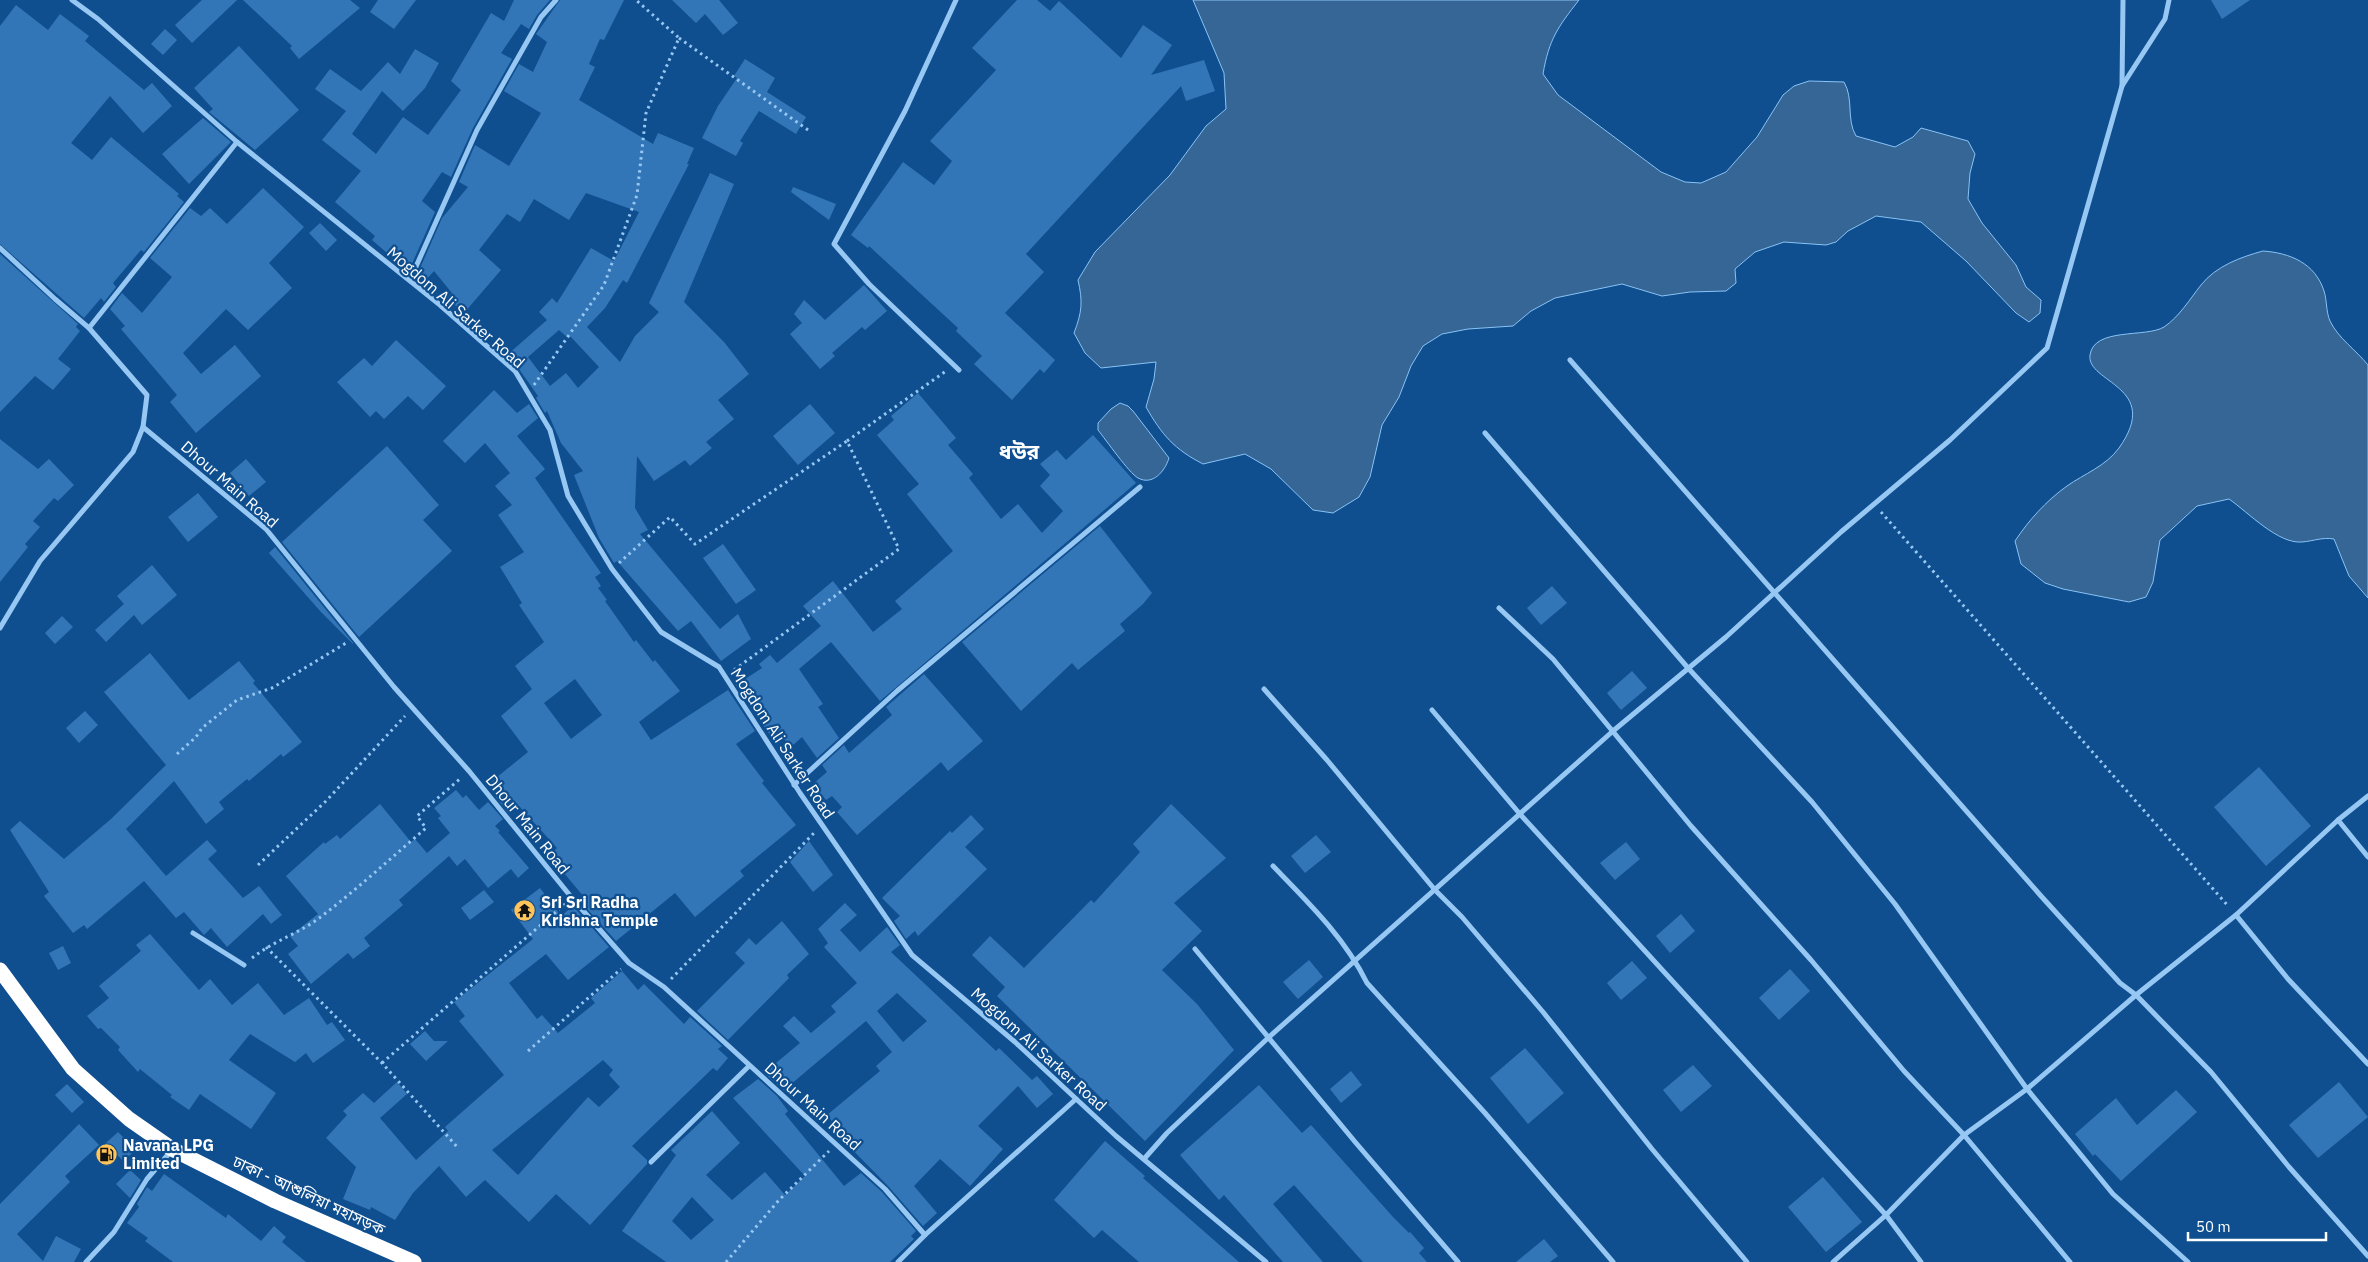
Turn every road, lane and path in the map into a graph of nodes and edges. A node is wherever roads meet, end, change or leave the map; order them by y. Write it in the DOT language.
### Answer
graph roads {
  1 [pos="72,0"];
  2 [pos="556,0"];
  3 [pos="636,0"];
  4 [pos="956,0"];
  5 [pos="2123,0"];
  6 [pos="2169,0"];
  7 [pos="679,38"];
  8 [pos="2122,86"];
  9 [pos="808,130"];
  10 [pos="236,142"];
  11 [pos="0,248"];
  12 [pos="410,280"];
  13 [pos="89,328"];
  14 [pos="1570,360"];
  15 [pos="954,365"];
  16 [pos="959,370"];
  17 [pos="528,394"];
  18 [pos="143,427"];
  19 [pos="1485,433"];
  20 [pos="847,441"];
  21 [pos="1140,487"];
  22 [pos="1874,504"];
  23 [pos="612,570"];
  24 [pos="1776,593"];
  25 [pos="1499,608"];
  26 [pos="0,628"];
  27 [pos="355,638"];
  28 [pos="1688,668"];
  29 [pos="725,677"];
  30 [pos="1264,689"];
  31 [pos="413,708"];
  32 [pos="1432,710"];
  33 [pos="1613,731"];
  34 [pos="177,754"];
  35 [pos="469,771"];
  36 [pos="794,785"];
  37 [pos="2368,796"];
  38 [pos="1519,813"];
  39 [pos="2338,820"];
  40 [pos="822,825"];
  41 [pos="2368,857"];
  42 [pos="258,864"];
  43 [pos="1273,866"];
  44 [pos="1435,890"];
  45 [pos="572,898"];
  46 [pos="2236,915"];
  47 [pos="193,934"];
  48 [pos="266,947"];
  49 [pos="1195,949"];
  50 [pos="1356,959"];
  51 [pos="629,963"];
  52 [pos="244,965"];
  53 [pos="0,970"];
  54 [pos="664,987"];
  55 [pos="2136,995"];
  56 [pos="1268,1038"];
  57 [pos="528,1051"];
  58 [pos="382,1063"];
  59 [pos="2368,1064"];
  60 [pos="749,1066"];
  61 [pos="2027,1089"];
  62 [pos="1076,1099"];
  63 [pos="1964,1135"];
  64 [pos="835,1144"];
  65 [pos="172,1149"];
  66 [pos="459,1149"];
  67 [pos="1144,1160"];
  68 [pos="651,1162"];
  69 [pos="1886,1215"];
  70 [pos="925,1236"];
  71 [pos="2368,1256"];
  72 [pos="86,1262"];
  73 [pos="414,1262"];
  74 [pos="726,1262"];
  75 [pos="898,1262"];
  76 [pos="1266,1262"];
  77 [pos="1458,1262"];
  78 [pos="1612,1262"];
  79 [pos="1747,1262"];
  80 [pos="1833,1262"];
  81 [pos="1921,1262"];
  82 [pos="2070,1262"];
  83 [pos="2188,1262"];
  1 -- 10 [label="street, Mogdom Ali Sarker Road"];
  2 -- 12 [label="street"];
  3 -- 7 [label="path"];
  4 -- 15 [label="street"];
  5 -- 8 [label="street"];
  6 -- 8 [label="street"];
  7 -- 9 [label="path"];
  7 -- 17 [label="path"];
  8 -- 22 [label="street"];
  10 -- 12 [label="street, Mogdom Ali Sarker Road"];
  10 -- 13 [label="street"];
  11 -- 13 [label="street"];
  12 -- 17 [label="street, Mogdom Ali Sarker Road"];
  13 -- 18 [label="street"];
  14 -- 24 [label="street"];
  15 -- 16 [label="street"];
  15 -- 20 [label="path"];
  17 -- 23 [label="street, Mogdom Ali Sarker Road"];
  18 -- 26 [label="street"];
  18 -- 27 [label="street, Dhour Main Road"];
  19 -- 28 [label="street"];
  20 -- 23 [label="path"];
  20 -- 29 [label="path"];
  21 -- 36 [label="street"];
  22 -- 24 [label="street"];
  22 -- 46 [label="path"];
  23 -- 29 [label="street, Mogdom Ali Sarker Road"];
  24 -- 28 [label="street"];
  24 -- 55 [label="street"];
  25 -- 33 [label="street"];
  27 -- 31 [label="street, Dhour Main Road"];
  27 -- 34 [label="path"];
  28 -- 33 [label="street"];
  28 -- 61 [label="street"];
  29 -- 36 [label="street, Mogdom Ali Sarker Road"];
  30 -- 44 [label="street"];
  31 -- 35 [label="street, Dhour Main Road"];
  31 -- 42 [label="path"];
  32 -- 38 [label="street"];
  33 -- 38 [label="street"];
  33 -- 63 [label="street"];
  35 -- 45 [label="street, Dhour Main Road"];
  35 -- 48 [label="path"];
  36 -- 40 [label="street, Mogdom Ali Sarker Road"];
  37 -- 39 [label="street"];
  38 -- 44 [label="street"];
  38 -- 69 [label="street"];
  39 -- 41 [label="street"];
  39 -- 46 [label="street"];
  40 -- 54 [label="path"];
  40 -- 62 [label="street, Mogdom Ali Sarker Road"];
  43 -- 50 [label="street"];
  44 -- 50 [label="street"];
  44 -- 79 [label="street"];
  45 -- 51 [label="street, Dhour Main Road"];
  45 -- 58 [label="path"];
  46 -- 55 [label="street"];
  46 -- 59 [label="street"];
  47 -- 52 [label="street"];
  48 -- 52 [label="path"];
  48 -- 58 [label="path"];
  49 -- 56 [label="street"];
  50 -- 56 [label="street"];
  50 -- 78 [label="street"];
  51 -- 54 [label="street, Dhour Main Road"];
  51 -- 57 [label="path"];
  53 -- 65 [label="highway, ঢাকা - আশুলিয়া মহাসড়ক"];
  54 -- 60 [label="street, Dhour Main Road"];
  55 -- 61 [label="street"];
  55 -- 71 [label="street"];
  56 -- 67 [label="street"];
  56 -- 77 [label="street"];
  58 -- 66 [label="path"];
  60 -- 64 [label="street, Dhour Main Road"];
  60 -- 68 [label="street"];
  61 -- 63 [label="street"];
  61 -- 83 [label="street"];
  62 -- 67 [label="street, Mogdom Ali Sarker Road"];
  62 -- 70 [label="street"];
  63 -- 69 [label="street"];
  63 -- 82 [label="street"];
  64 -- 70 [label="street, Dhour Main Road"];
  64 -- 74 [label="path"];
  65 -- 72 [label="street"];
  65 -- 73 [label="highway, ঢাকা - আশুলিয়া মহাসড়ক"];
  67 -- 76 [label="street, Mogdom Ali Sarker Road"];
  69 -- 80 [label="street"];
  69 -- 81 [label="street"];
  70 -- 75 [label="street"];
}
